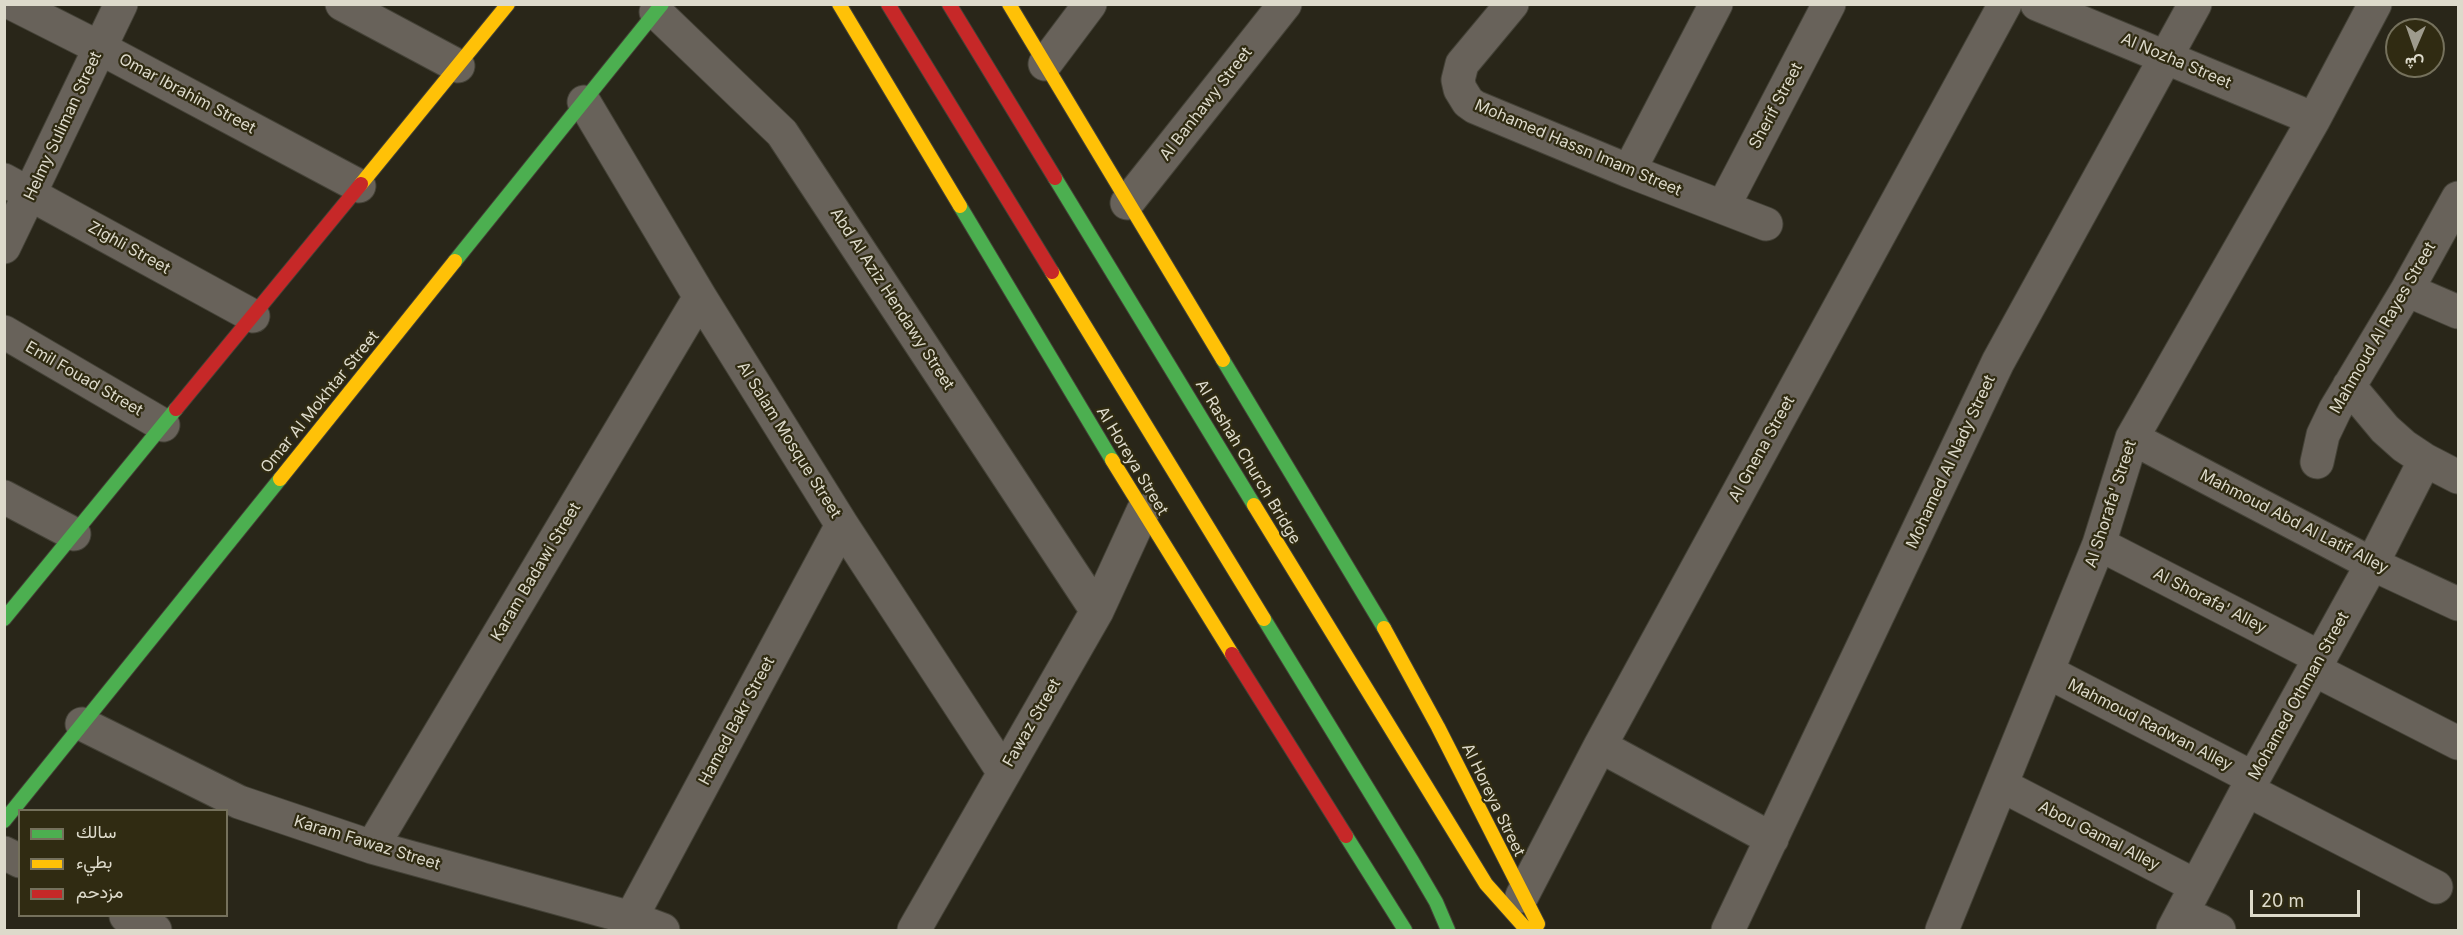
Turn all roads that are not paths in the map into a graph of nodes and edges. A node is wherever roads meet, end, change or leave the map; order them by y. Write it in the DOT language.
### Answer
graph roads {
  1 [pos="13,4"];
  2 [pos="121,4"];
  3 [pos="342,4"];
  4 [pos="508,4"];
  5 [pos="839,4"];
  6 [pos="888,4"];
  7 [pos="950,4"];
  8 [pos="1009,4"];
  9 [pos="1090,4"];
  10 [pos="1285,4"];
  11 [pos="1512,4"];
  12 [pos="1716,4"];
  13 [pos="1829,4"];
  14 [pos="2005,4"];
  15 [pos="2037,4"];
  16 [pos="2195,4"];
  17 [pos="2375,4"];
  18 [pos="659,8"];
  19 [pos="100,48"];
  20 [pos="2165,57"];
  21 [pos="1045,64"];
  22 [pos="458,66"];
  23 [pos="584,102"];
  24 [pos="2314,119"];
  25 [pos="1629,171"];
  26 [pos="359,186"];
  27 [pos="18,187"];
  28 [pos="2458,198"];
  29 [pos="1127,203"];
  30 [pos="1723,207"];
  31 [pos="1766,224"];
  32 [pos="4,247"];
  33 [pos="2407,290"];
  34 [pos="700,297"];
  35 [pos="2458,312"];
  36 [pos="253,316"];
  37 [pos="4,332"];
  38 [pos="2349,386"];
  39 [pos="163,425"];
  40 [pos="2132,438"];
  41 [pos="2425,460"];
  42 [pos="2317,462"];
  43 [pos="2458,477"];
  44 [pos="4,496"];
  45 [pos="1143,511"];
  46 [pos="842,525"];
  47 [pos="74,534"];
  48 [pos="2099,544"];
  49 [pos="2372,564"];
  50 [pos="2458,604"];
  51 [pos="1097,611"];
  52 [pos="4,619"];
  53 [pos="2318,664"];
  54 [pos="2048,672"];
  55 [pos="82,724"];
  56 [pos="2458,743"];
  57 [pos="1600,746"];
  58 [pos="1004,772"];
  59 [pos="2250,784"];
  60 [pos="2001,785"];
  61 [pos="4,821"];
  62 [pos="1772,839"];
  63 [pos="372,847"];
  64 [pos="4,853"];
  65 [pos="18,860"];
  66 [pos="2436,887"];
  67 [pos="1522,896"];
  68 [pos="2184,910"];
  69 [pos="130,917"];
  70 [pos="632,918"];
  71 [pos="155,930"];
  72 [pos="663,930"];
  73 [pos="914,930"];
  74 [pos="1405,930"];
  75 [pos="1448,930"];
  76 [pos="1527,930"];
  77 [pos="1542,930"];
  78 [pos="1728,930"];
  79 [pos="1942,930"];
  80 [pos="2219,930"];
  1 -- 19 [label="street, Omar Ibrahim Street"];
  2 -- 19 [label="street, Helmy Suliman Street"];
  3 -- 22 [label="street"];
  4 -- 22 [label="main road"];
  5 -- 45 [label="main road, Al Horeya Street"];
  6 -- 75 [label="main road"];
  7 -- 76 [label="main road, Al Rashah Church Bridge"];
  8 -- 21 [label="main road, Al Horeya Street"];
  9 -- 21 [label="street"];
  10 -- 29 [label="street, Al Banhawy Street"];
  11 -- 25 [label="street, Mohamed Hassn Imam Street"];
  12 -- 25 [label="street"];
  13 -- 30 [label="street, Sherif Street"];
  14 -- 57 [label="street, Al Gnena Street"];
  15 -- 20 [label="street, Al Nozha Street"];
  16 -- 20 [label="street, Mohamed Al Nady Street"];
  17 -- 24 [label="street, Al Shorafa' Street"];
  18 -- 23 [label="main road, Omar Al Mokhtar Street"];
  18 -- 51 [label="street, Abd Al Aziz Hendawy Street"];
  19 -- 26 [label="street, Omar Ibrahim Street"];
  19 -- 27 [label="street, Helmy Suliman Street"];
  20 -- 24 [label="street, Al Nozha Street"];
  20 -- 62 [label="street, Mohamed Al Nady Street"];
  21 -- 29 [label="main road, Al Horeya Street"];
  22 -- 26 [label="main road"];
  23 -- 34 [label="street, Al Salam Mosque Street"];
  23 -- 55 [label="main road, Omar Al Mokhtar Street"];
  24 -- 40 [label="street, Al Shorafa' Street"];
  25 -- 30 [label="street, Mohamed Hassn Imam Street"];
  26 -- 36 [label="main road"];
  27 -- 32 [label="street, Helmy Suliman Street"];
  27 -- 36 [label="street, Zighli Street"];
  28 -- 33 [label="street, Mahmoud Al Rayes Street"];
  29 -- 67 [label="main road, Al Horeya Street"];
  30 -- 31 [label="street, Mohamed Hassn Imam Street"];
  33 -- 35 [label="street"];
  33 -- 38 [label="street, Mahmoud Al Rayes Street"];
  34 -- 46 [label="street, Al Salam Mosque Street"];
  34 -- 63 [label="street, Karam Badawi Street"];
  36 -- 39 [label="main road"];
  37 -- 39 [label="street, Emil Fouad Street"];
  38 -- 41 [label="street"];
  38 -- 42 [label="street, Mahmoud Al Rayes Street"];
  39 -- 47 [label="main road"];
  40 -- 48 [label="street, Al Shorafa' Street"];
  40 -- 49 [label="street, Mahmoud Abd Al Latif Alley"];
  41 -- 43 [label="street"];
  41 -- 49 [label="street, Mohamed Othman Street"];
  44 -- 47 [label="street"];
  45 -- 51 [label="street, Fawaz Street"];
  45 -- 74 [label="main road, Al Horeya Street"];
  46 -- 58 [label="street, Al Salam Mosque Street"];
  46 -- 70 [label="street, Hamed Bakr Street"];
  47 -- 52 [label="main road"];
  48 -- 53 [label="street, Al Shorafa' Alley"];
  48 -- 54 [label="street, Al Shorafa' Street"];
  49 -- 50 [label="street, Mahmoud Abd Al Latif Alley"];
  49 -- 53 [label="street, Mohamed Othman Street"];
  51 -- 58 [label="street, Fawaz Street"];
  53 -- 56 [label="street, Al Shorafa' Alley"];
  53 -- 59 [label="street, Mohamed Othman Street"];
  54 -- 59 [label="street, Mahmoud Radwan Alley"];
  54 -- 60 [label="street, Al Shorafa' Street"];
  55 -- 61 [label="main road, Omar Al Mokhtar Street"];
  55 -- 63 [label="street, Karam Fawaz Street"];
  57 -- 62 [label="street"];
  57 -- 67 [label="street, Al Gnena Street"];
  58 -- 73 [label="street, Fawaz Street"];
  59 -- 66 [label="street, Mahmoud Radwan Alley"];
  59 -- 68 [label="street, Mohamed Othman Street"];
  60 -- 68 [label="street, Abou Gamal Alley"];
  60 -- 79 [label="street, Al Shorafa' Street"];
  62 -- 78 [label="street, Mohamed Al Nady Street"];
  63 -- 70 [label="street, Karam Fawaz Street"];
  64 -- 65 [label="street"];
  67 -- 77 [label="main road, Al Horeya Street"];
  68 -- 80 [label="street, Abou Gamal Alley"];
  69 -- 71 [label="street"];
  70 -- 72 [label="street, Karam Fawaz Street"];
}
